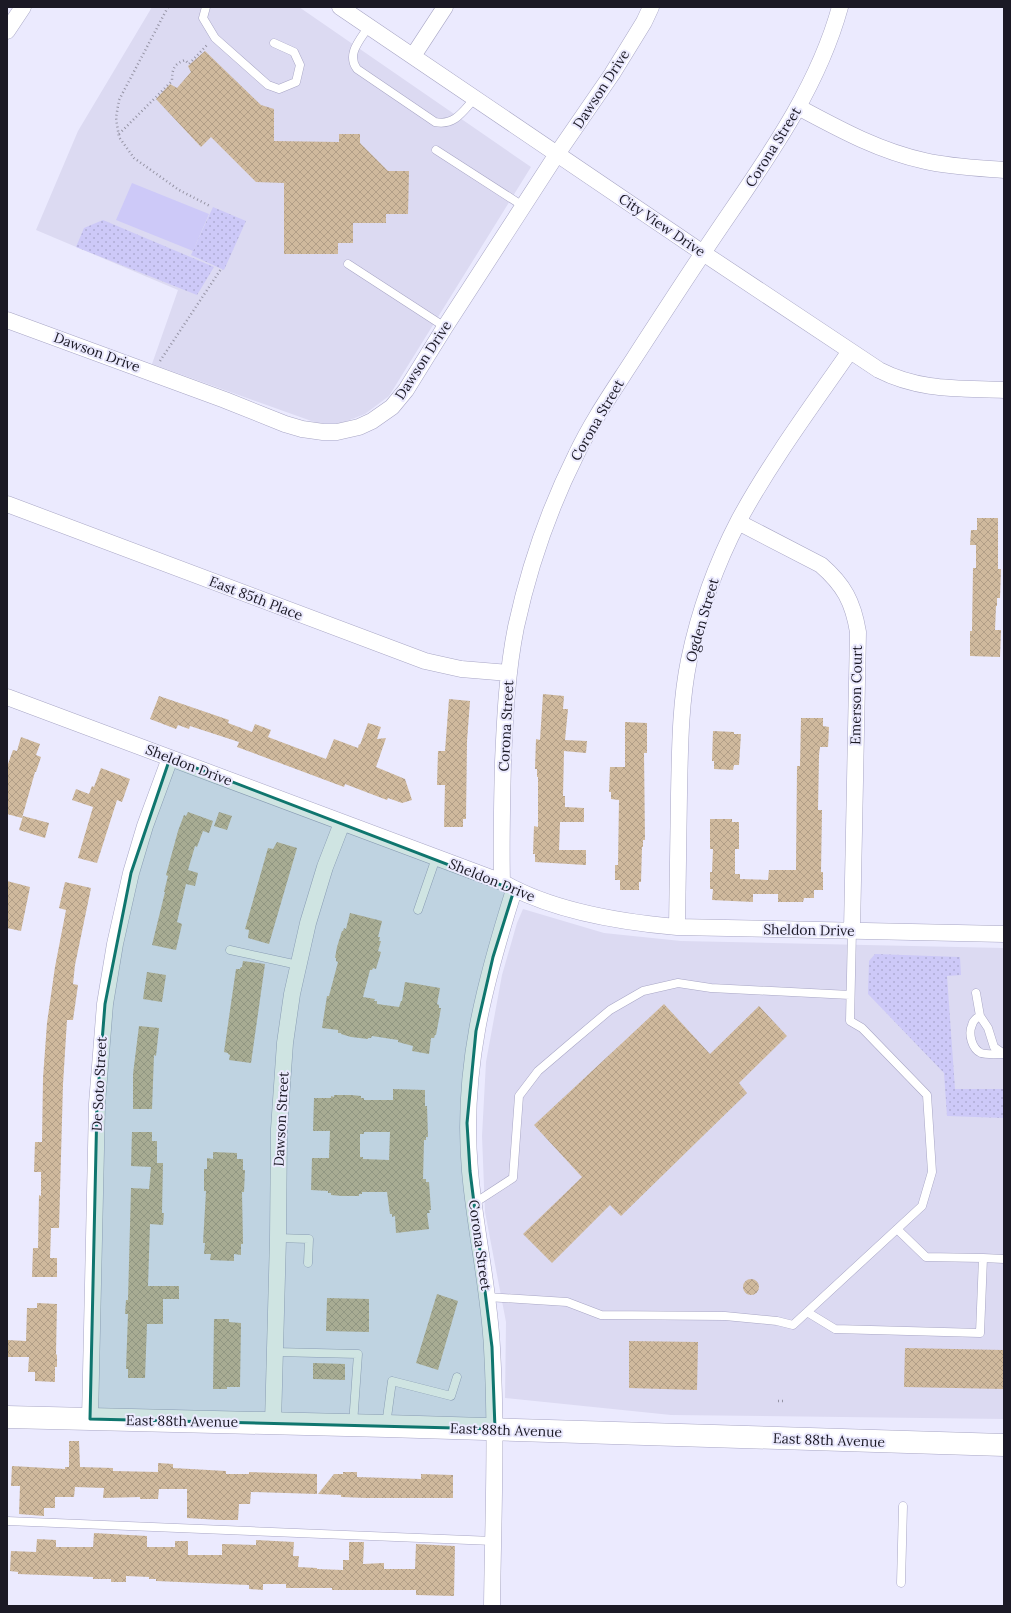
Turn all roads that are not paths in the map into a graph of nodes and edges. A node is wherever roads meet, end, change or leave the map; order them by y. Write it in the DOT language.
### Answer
graph roads {
  1 [pos="23,7"];
  2 [pos="206,7"];
  3 [pos="340,7"];
  4 [pos="445,7"];
  5 [pos="651,7"];
  6 [pos="840,7"];
  7 [pos="369,26"];
  8 [pos="7,31"];
  9 [pos="274,43"];
  10 [pos="413,56"];
  11 [pos="475,98"];
  12 [pos="798,107"];
  13 [pos="436,150"];
  14 [pos="557,154"];
  15 [pos="1004,170"];
  16 [pos="523,206"];
  17 [pos="703,253"];
  18 [pos="348,264"];
  19 [pos="7,320"];
  20 [pos="445,327"];
  21 [pos="850,351"];
  22 [pos="1004,390"];
  23 [pos="7,504"];
  24 [pos="738,522"];
  25 [pos="509,673"];
  26 [pos="7,697"];
  27 [pos="170,758"];
  28 [pos="342,823"];
  29 [pos="436,858"];
  30 [pos="508,886"];
  31 [pos="418,910"];
  32 [pos="677,927"];
  33 [pos="852,930"];
  34 [pos="1004,934"];
  35 [pos="230,950"];
  36 [pos="298,965"];
  37 [pos="976,993"];
  38 [pos="850,994"];
  39 [pos="980,1016"];
  40 [pos="1004,1054"];
  41 [pos="473,1204"];
  42 [pos="897,1229"];
  43 [pos="278,1238"];
  44 [pos="983,1258"];
  45 [pos="1004,1259"];
  46 [pos="308,1263"];
  47 [pos="487,1297"];
  48 [pos="807,1312"];
  49 [pos="275,1352"];
  50 [pos="457,1377"];
  51 [pos="7,1417"];
  52 [pos="90,1419"];
  53 [pos="273,1423"];
  54 [pos="353,1425"];
  55 [pos="386,1426"];
  56 [pos="495,1429"];
  57 [pos="1004,1445"];
  58 [pos="903,1506"];
  59 [pos="7,1521"];
  60 [pos="493,1541"];
  61 [pos="901,1583"];
  62 [pos="492,1606"];
  1 -- 8 [label="street"];
  2 -- 9 [label="lane"];
  3 -- 7 [label="street, City View Drive"];
  4 -- 10 [label="street"];
  5 -- 14 [label="street, Dawson Drive"];
  6 -- 12 [label="street, Corona Street"];
  7 -- 10 [label="street, City View Drive"];
  7 -- 11 [label="lane"];
  10 -- 11 [label="street, City View Drive"];
  11 -- 14 [label="street, City View Drive"];
  12 -- 15 [label="street"];
  12 -- 17 [label="street, Corona Street"];
  13 -- 16 [label="lane"];
  14 -- 16 [label="street, Dawson Drive"];
  14 -- 17 [label="street, City View Drive"];
  16 -- 20 [label="street, Dawson Drive"];
  17 -- 21 [label="street, City View Drive"];
  17 -- 25 [label="street, Corona Street"];
  18 -- 20 [label="lane"];
  19 -- 20 [label="street, Dawson Drive"];
  21 -- 22 [label="street, City View Drive"];
  21 -- 24 [label="street, Ogden Street"];
  23 -- 25 [label="street, East 85th Place"];
  24 -- 32 [label="street, Ogden Street"];
  24 -- 33 [label="street, Emerson Court"];
  25 -- 30 [label="street, Corona Street"];
  26 -- 27 [label="street, Sheldon Drive"];
  27 -- 28 [label="street, Sheldon Drive"];
  27 -- 52 [label="street, De Soto Street"];
  28 -- 29 [label="street, Sheldon Drive"];
  28 -- 36 [label="street, Dawson Street"];
  29 -- 30 [label="street, Sheldon Drive"];
  29 -- 31 [label="lane"];
  30 -- 32 [label="street, Sheldon Drive"];
  30 -- 41 [label="street, Corona Street"];
  32 -- 33 [label="street, Sheldon Drive"];
  33 -- 34 [label="street, Sheldon Drive"];
  33 -- 38 [label="lane"];
  35 -- 36 [label="lane"];
  36 -- 43 [label="street, Dawson Street"];
  37 -- 39 [label="lane"];
  38 -- 41 [label="lane"];
  38 -- 42 [label="lane"];
  39 -- 40 [label="lane"];
  39 -- 40 [label="lane"];
  41 -- 47 [label="street, Corona Street"];
  42 -- 44 [label="lane"];
  42 -- 48 [label="lane"];
  43 -- 46 [label="lane"];
  43 -- 49 [label="street, Dawson Street"];
  44 -- 45 [label="lane"];
  44 -- 48 [label="lane"];
  47 -- 48 [label="lane"];
  47 -- 56 [label="street, Corona Street"];
  49 -- 53 [label="street, Dawson Street"];
  49 -- 54 [label="lane"];
  50 -- 55 [label="lane"];
  51 -- 52 [label="main road, East 88th Avenue"];
  52 -- 53 [label="main road, East 88th Avenue"];
  53 -- 54 [label="main road, East 88th Avenue"];
  54 -- 55 [label="main road, East 88th Avenue"];
  55 -- 56 [label="main road, East 88th Avenue"];
  56 -- 57 [label="main road, East 88th Avenue"];
  56 -- 60 [label="street, Corona Street"];
  58 -- 61 [label="lane"];
  59 -- 60 [label="lane"];
  60 -- 62 [label="street, Corona Street"];
}
